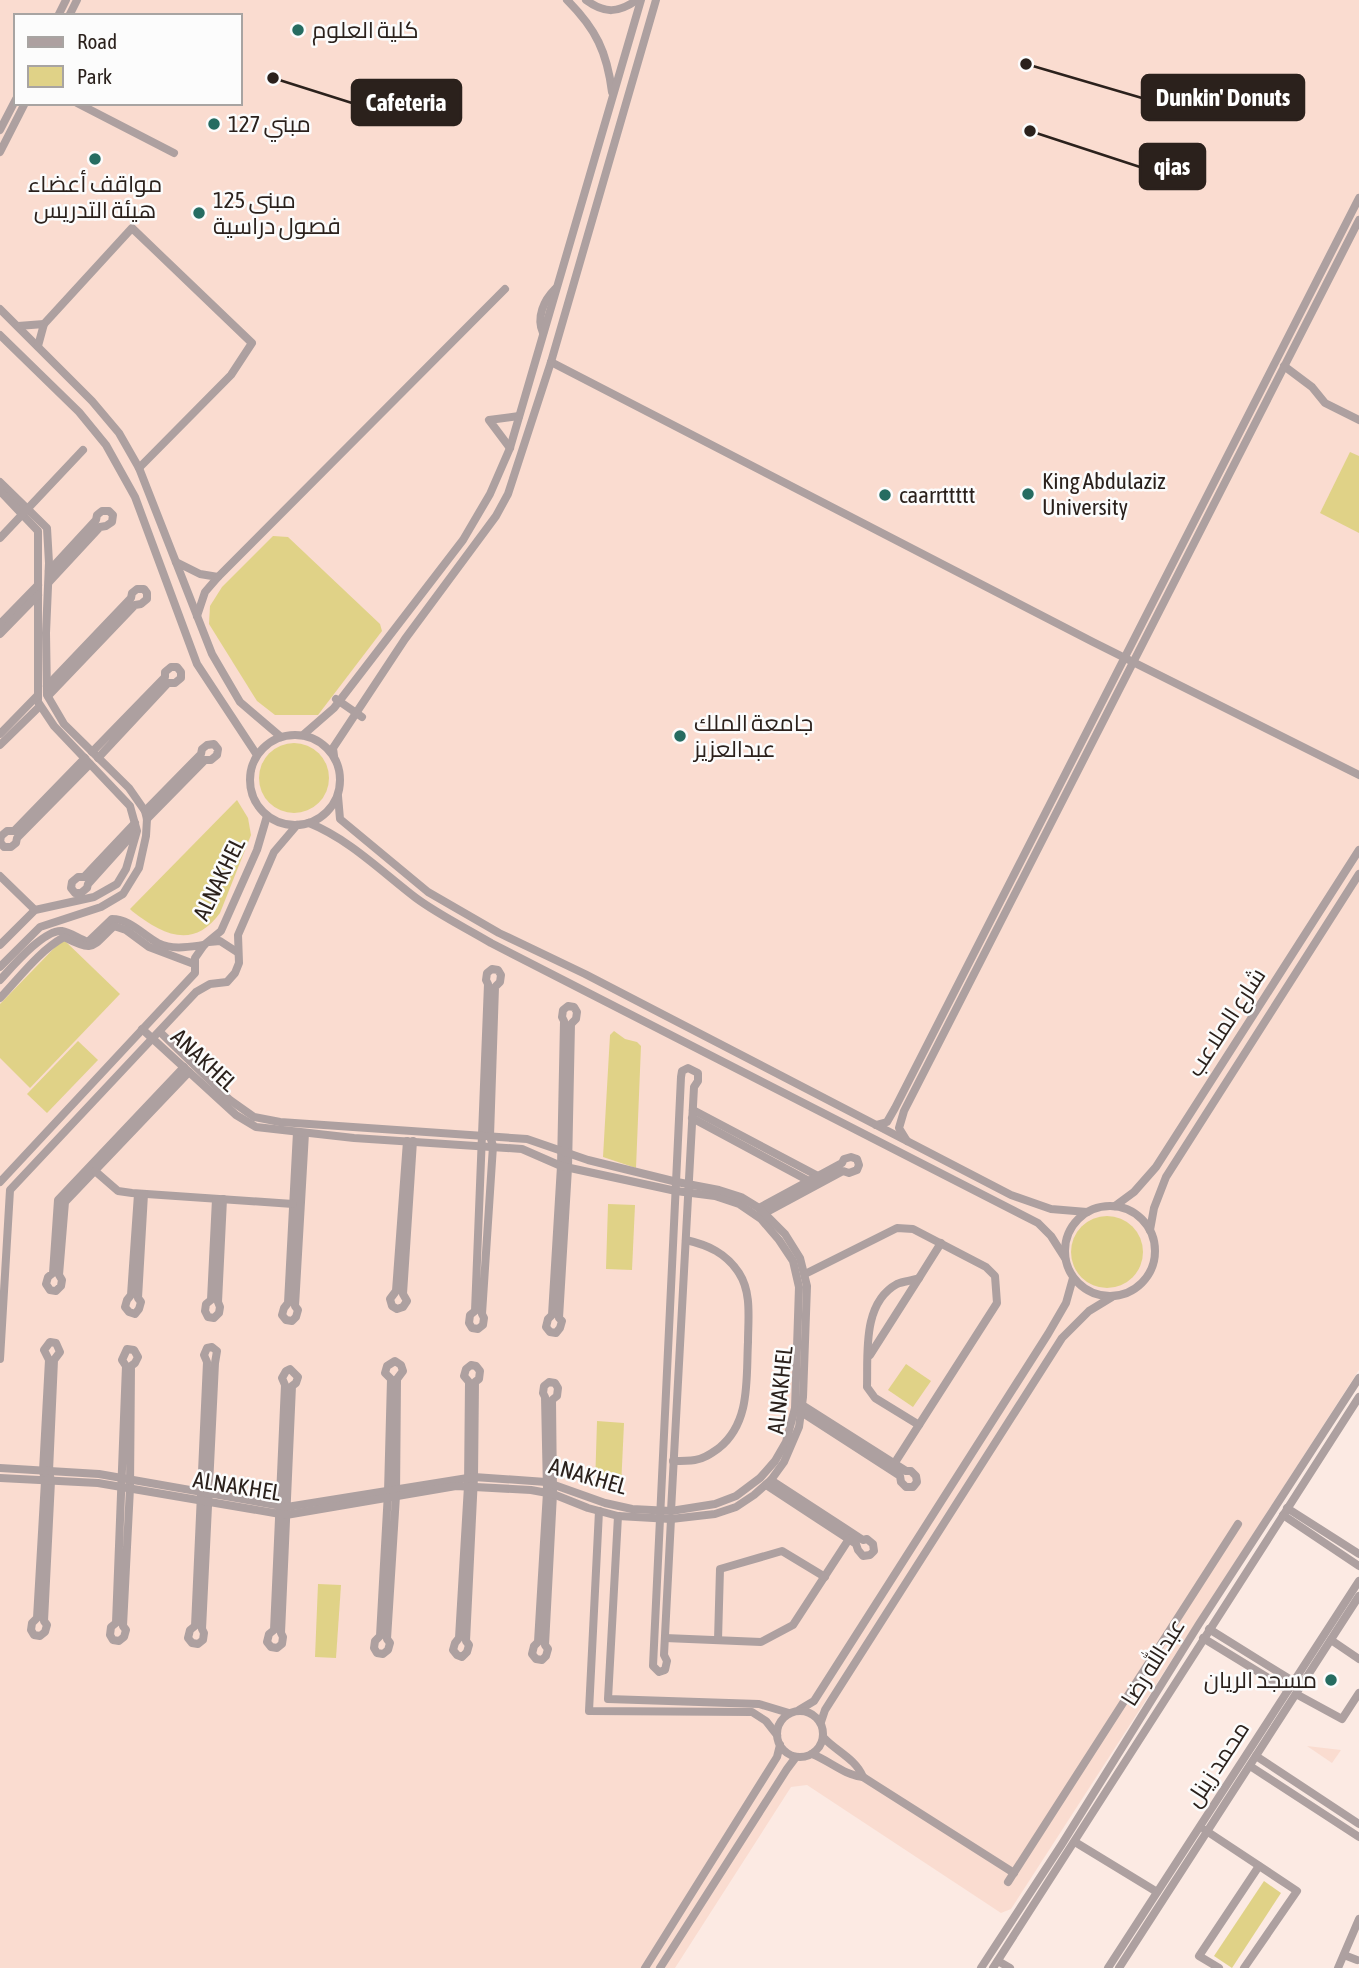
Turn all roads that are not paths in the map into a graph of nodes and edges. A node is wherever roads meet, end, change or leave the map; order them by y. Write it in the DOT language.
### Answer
graph roads {
  1 [pos="567,0"];
  2 [pos="586,0"];
  3 [pos="639,0"];
  4 [pos="656,0"];
  5 [pos="612,99"];
  6 [pos="14,103"];
  7 [pos="24,105"];
  8 [pos="81,105"];
  9 [pos="0,130"];
  10 [pos="0,152"];
  11 [pos="174,153"];
  12 [pos="1359,198"];
  13 [pos="1359,220"];
  14 [pos="1323,270"];
  15 [pos="1332,272"];
  16 [pos="505,289"];
  17 [pos="0,309"];
  18 [pos="44,324"];
  19 [pos="18,326"];
  20 [pos="0,335"];
  21 [pos="38,346"];
  22 [pos="551,362"];
  23 [pos="1284,366"];
  24 [pos="519,416"];
  25 [pos="1359,420"];
  26 [pos="510,448"];
  27 [pos="83,450"];
  28 [pos="139,468"];
  29 [pos="0,482"];
  30 [pos="0,491"];
  31 [pos="26,511"];
  32 [pos="0,538"];
  33 [pos="176,562"];
  34 [pos="49,571"];
  35 [pos="218,577"];
  36 [pos="48,582"];
  37 [pos="38,585"];
  38 [pos="38,595"];
  39 [pos="197,616"];
  40 [pos="0,624"];
  41 [pos="0,634"];
  42 [pos="1130,659"];
  43 [pos="47,686"];
  44 [pos="37,696"];
  45 [pos="48,696"];
  46 [pos="337,700"];
  47 [pos="40,706"];
  48 [pos="359,715"];
  49 [pos="0,734"];
  50 [pos="303,735"];
  51 [pos="281,737"];
  52 [pos="0,746"];
  53 [pos="95,755"];
  54 [pos="257,755"];
  55 [pos="334,756"];
  56 [pos="87,761"];
  57 [pos="1359,775"];
  58 [pos="338,796"];
  59 [pos="146,815"];
  60 [pos="267,816"];
  61 [pos="309,823"];
  62 [pos="297,825"];
  63 [pos="136,827"];
  64 [pos="1359,850"];
  65 [pos="1359,874"];
  66 [pos="0,876"];
  67 [pos="35,910"];
  68 [pos="205,944"];
  69 [pos="0,945"];
  70 [pos="237,952"];
  71 [pos="0,967"];
  72 [pos="195,968"];
  73 [pos="0,980"];
  74 [pos="210,984"];
  75 [pos="0,998"];
  76 [pos="142,1029"];
  77 [pos="156,1035"];
  78 [pos="186,1070"];
  79 [pos="693,1114"];
  80 [pos="876,1125"];
  81 [pos="301,1133"];
  82 [pos="486,1136"];
  83 [pos="410,1141"];
  84 [pos="907,1141"];
  85 [pos="483,1145"];
  86 [pos="493,1146"];
  87 [pos="564,1153"];
  88 [pos="565,1167"];
  89 [pos="95,1171"];
  90 [pos="813,1178"];
  91 [pos="0,1182"];
  92 [pos="677,1187"];
  93 [pos="689,1188"];
  94 [pos="141,1194"];
  95 [pos="219,1199"];
  96 [pos="293,1204"];
  97 [pos="1115,1206"];
  98 [pos="762,1210"];
  99 [pos="1087,1212"];
  100 [pos="1150,1230"];
  101 [pos="686,1240"];
  102 [pos="941,1243"];
  103 [pos="1065,1258"];
  104 [pos="805,1274"];
  105 [pos="919,1278"];
  106 [pos="1073,1278"];
  107 [pos="1112,1297"];
  108 [pos="868,1358"];
  109 [pos="0,1359"];
  110 [pos="1359,1378"];
  111 [pos="1359,1397"];
  112 [pos="802,1409"];
  113 [pos="919,1425"];
  114 [pos="673,1461"];
  115 [pos="894,1464"];
  116 [pos="0,1468"];
  117 [pos="46,1471"];
  118 [pos="0,1478"];
  119 [pos="48,1481"];
  120 [pos="471,1482"];
  121 [pos="768,1482"];
  122 [pos="126,1483"];
  123 [pos="550,1488"];
  124 [pos="391,1494"];
  125 [pos="205,1497"];
  126 [pos="283,1510"];
  127 [pos="599,1511"];
  128 [pos="1285,1512"];
  129 [pos="666,1515"];
  130 [pos="618,1516"];
  131 [pos="1238,1524"];
  132 [pos="849,1539"];
  133 [pos="1359,1554"];
  134 [pos="1359,1566"];
  135 [pos="825,1577"];
  136 [pos="1359,1581"];
  137 [pos="1359,1596"];
  138 [pos="1209,1629"];
  139 [pos="665,1638"];
  140 [pos="1203,1638"];
  141 [pos="718,1640"];
  142 [pos="1331,1640"];
  143 [pos="1359,1659"];
  144 [pos="1298,1684"];
  145 [pos="1292,1692"];
  146 [pos="1359,1693"];
  147 [pos="799,1710"];
  148 [pos="789,1713"];
  149 [pos="821,1722"];
  150 [pos="777,1735"];
  151 [pos="824,1738"];
  152 [pos="780,1745"];
  153 [pos="812,1754"];
  154 [pos="1256,1756"];
  155 [pos="796,1757"];
  156 [pos="1250,1766"];
  157 [pos="863,1776"];
  158 [pos="1359,1824"];
  159 [pos="1204,1829"];
  160 [pos="1359,1837"];
  161 [pos="1075,1842"];
  162 [pos="1259,1866"];
  163 [pos="1014,1873"];
  164 [pos="1008,1882"];
  165 [pos="1157,1892"];
  166 [pos="1359,1919"];
  167 [pos="1344,1955"];
  168 [pos="1357,1961"];
  169 [pos="996,1964"];
  170 [pos="645,1968"];
  171 [pos="660,1968"];
  172 [pos="981,1968"];
  173 [pos="1010,1968"];
  174 [pos="1108,1968"];
  175 [pos="1119,1968"];
  176 [pos="1219,1968"];
  177 [pos="1244,1968"];
  178 [pos="1338,1968"];
  1 -- 5 [label="street"];
  2 -- 3 [label="street"];
  3 -- 5 [label="street"];
  4 -- 22 [label="street"];
  5 -- 24 [label="street"];
  6 -- 9 [label="street"];
  7 -- 10 [label="street"];
  8 -- 11 [label="street"];
  12 -- 14 [label="street"];
  13 -- 15 [label="street"];
  14 -- 15 [label="street"];
  14 -- 42 [label="street"];
  15 -- 23 [label="street"];
  16 -- 35 [label="street"];
  17 -- 19 [label="street"];
  18 -- 19 [label="street"];
  18 -- 21 [label="street"];
  18 -- 28 [label="street"];
  19 -- 21 [label="street"];
  20 -- 54 [label="street"];
  21 -- 28 [label="street"];
  22 -- 42 [label="street"];
  22 -- 48 [label="street"];
  23 -- 25 [label="street"];
  23 -- 42 [label="street"];
  24 -- 26 [label="street"];
  24 -- 26 [label="street"];
  26 -- 46 [label="street"];
  27 -- 31 [label="street"];
  28 -- 33 [label="street"];
  29 -- 31 [label="street"];
  30 -- 31 [label="street"];
  31 -- 32 [label="street"];
  31 -- 34 [label="street"];
  31 -- 37 [label="street"];
  33 -- 35 [label="street"];
  33 -- 39 [label="street"];
  34 -- 36 [label="street"];
  34 -- 36 [label="street"];
  35 -- 39 [label="street"];
  36 -- 43 [label="street"];
  37 -- 38 [label="street"];
  37 -- 40 [label="street"];
  38 -- 41 [label="street"];
  38 -- 44 [label="street"];
  39 -- 51 [label="street"];
  42 -- 57 [label="street"];
  42 -- 80 [label="street"];
  42 -- 84 [label="street"];
  43 -- 45 [label="street"];
  43 -- 45 [label="street"];
  44 -- 47 [label="street"];
  44 -- 49 [label="street"];
  45 -- 53 [label="street"];
  46 -- 48 [label="street"];
  46 -- 50 [label="street"];
  47 -- 52 [label="street"];
  47 -- 56 [label="street"];
  48 -- 55 [label="street"];
  50 -- 51 [label="street"];
  50 -- 55 [label="street"];
  51 -- 54 [label="street"];
  53 -- 53 [label="street"];
  53 -- 59 [label="street"];
  54 -- 60 [label="street"];
  55 -- 58 [label="street"];
  56 -- 56 [label="street"];
  56 -- 63 [label="street"];
  58 -- 61 [label="street"];
  58 -- 80 [label="street"];
  59 -- 59 [label="street"];
  59 -- 71 [label="street"];
  60 -- 62 [label="street"];
  60 -- 68 [label="street, ALNAKHEL"];
  61 -- 62 [label="street"];
  61 -- 103 [label="street"];
  62 -- 70 [label="street"];
  63 -- 63 [label="street"];
  63 -- 67 [label="street"];
  64 -- 97 [label="street, شارع الملاعب"];
  65 -- 100 [label="street, شارع الملاعب"];
  66 -- 67 [label="street"];
  67 -- 69 [label="street"];
  68 -- 70 [label="street"];
  68 -- 72 [label="street, ALNAKHEL"];
  68 -- 73 [label="street"];
  70 -- 74 [label="street"];
  72 -- 74 [label="street"];
  72 -- 75 [label="street"];
  72 -- 76 [label="street, ALNAKHEL"];
  74 -- 77 [label="street"];
  76 -- 77 [label="street, ANAKHEL"];
  76 -- 91 [label="street, ALNAKHEL"];
  77 -- 78 [label="street, ANAKHEL"];
  77 -- 82 [label="street, ALNAKHEL"];
  77 -- 109 [label="street"];
  78 -- 81 [label="street, ANAKHEL"];
  78 -- 89 [label="street"];
  78 -- 89 [label="street"];
  79 -- 90 [label="street"];
  79 -- 92 [label="street"];
  79 -- 93 [label="street"];
  80 -- 84 [label="street"];
  81 -- 83 [label="street, ANAKHEL"];
  81 -- 96 [label="street"];
  81 -- 96 [label="street"];
  82 -- 82 [label="street"];
  82 -- 85 [label="street"];
  82 -- 86 [label="street"];
  82 -- 87 [label="street, ALNAKHEL"];
  83 -- 83 [label="street"];
  83 -- 85 [label="street, ANAKHEL"];
  84 -- 99 [label="street"];
  85 -- 86 [label="street, ANAKHEL"];
  85 -- 86 [label="street"];
  86 -- 88 [label="street, ANAKHEL"];
  87 -- 87 [label="street"];
  87 -- 88 [label="street"];
  87 -- 92 [label="street, ALNAKHEL"];
  88 -- 88 [label="street"];
  88 -- 92 [label="street, ANAKHEL"];
  89 -- 94 [label="street"];
  90 -- 98 [label="street"];
  90 -- 98 [label="street"];
  92 -- 93 [label="street, ALNAKHEL"];
  92 -- 129 [label="street"];
  93 -- 98 [label="street, ALNAKHEL"];
  93 -- 101 [label="street"];
  93 -- 129 [label="street, ANAKHEL"];
  94 -- 94 [label="street"];
  94 -- 95 [label="street"];
  95 -- 95 [label="street"];
  95 -- 96 [label="street"];
  97 -- 99 [label="street"];
  97 -- 100 [label="street"];
  98 -- 104 [label="street, ALNAKHEL"];
  99 -- 103 [label="street"];
  100 -- 107 [label="street"];
  101 -- 114 [label="street"];
  101 -- 114 [label="street"];
  102 -- 104 [label="street"];
  102 -- 105 [label="street"];
  102 -- 113 [label="street"];
  103 -- 106 [label="street"];
  104 -- 112 [label="street, ALNAKHEL"];
  105 -- 108 [label="street"];
  105 -- 108 [label="street"];
  106 -- 107 [label="street"];
  106 -- 147 [label="street"];
  107 -- 149 [label="street"];
  108 -- 113 [label="street"];
  110 -- 172 [label="street, عبدالله رضا"];
  111 -- 128 [label="street, عبدالله رضا"];
  112 -- 115 [label="street"];
  112 -- 115 [label="street"];
  112 -- 121 [label="street, ALNAKHEL"];
  113 -- 115 [label="street"];
  114 -- 129 [label="street"];
  116 -- 117 [label="street"];
  117 -- 117 [label="street"];
  117 -- 119 [label="street"];
  117 -- 122 [label="street"];
  118 -- 119 [label="street, ALNAKHEL"];
  119 -- 119 [label="street"];
  119 -- 122 [label="street, ALNAKHEL"];
  120 -- 120 [label="street"];
  120 -- 120 [label="street"];
  120 -- 123 [label="street, ALNAKHEL"];
  120 -- 124 [label="street, ALNAKHEL"];
  121 -- 129 [label="street, ALNAKHEL"];
  121 -- 132 [label="street"];
  121 -- 132 [label="street"];
  122 -- 122 [label="street"];
  122 -- 122 [label="street"];
  122 -- 125 [label="street, ALNAKHEL"];
  123 -- 123 [label="street"];
  123 -- 123 [label="street"];
  123 -- 127 [label="street, ALNAKHEL"];
  123 -- 129 [label="street, ANAKHEL"];
  124 -- 124 [label="street"];
  124 -- 124 [label="street"];
  124 -- 126 [label="street, ALNAKHEL"];
  125 -- 125 [label="street"];
  125 -- 125 [label="street"];
  125 -- 126 [label="street, ALNAKHEL"];
  126 -- 126 [label="street"];
  126 -- 126 [label="street"];
  127 -- 130 [label="street, ALNAKHEL"];
  127 -- 150 [label="street"];
  128 -- 133 [label="street"];
  128 -- 134 [label="street"];
  128 -- 138 [label="street, عبدالله رضا"];
  129 -- 130 [label="street, ALNAKHEL"];
  129 -- 139 [label="street"];
  129 -- 139 [label="street"];
  130 -- 148 [label="street"];
  131 -- 163 [label="street"];
  132 -- 135 [label="street"];
  135 -- 141 [label="street"];
  135 -- 141 [label="street"];
  136 -- 144 [label="street, محمد زينل"];
  137 -- 142 [label="street, محمد زينل"];
  138 -- 140 [label="street, عبدالله رضا"];
  138 -- 144 [label="street"];
  139 -- 141 [label="street"];
  140 -- 145 [label="street"];
  140 -- 161 [label="street, عبدالله رضا"];
  142 -- 143 [label="street"];
  142 -- 144 [label="street, محمد زينل"];
  144 -- 145 [label="street, محمد زينل"];
  145 -- 146 [label="street"];
  145 -- 154 [label="street, محمد زينل"];
  145 -- 159 [label="street, محمد زينل"];
  147 -- 148 [label="street"];
  147 -- 149 [label="street"];
  148 -- 150 [label="street"];
  149 -- 151 [label="street"];
  150 -- 152 [label="street"];
  151 -- 153 [label="street"];
  151 -- 157 [label="street"];
  152 -- 155 [label="street"];
  152 -- 170 [label="street"];
  153 -- 155 [label="street"];
  153 -- 157 [label="street"];
  154 -- 156 [label="street, محمد زينل"];
  154 -- 158 [label="street"];
  155 -- 171 [label="street"];
  156 -- 159 [label="street, محمد زينل"];
  156 -- 160 [label="street"];
  157 -- 163 [label="street"];
  159 -- 162 [label="street"];
  159 -- 165 [label="street, محمد زينل"];
  159 -- 175 [label="street, محمد زينل"];
  161 -- 165 [label="street"];
  161 -- 169 [label="street, عبدالله رضا"];
  162 -- 176 [label="street"];
  162 -- 177 [label="street"];
  163 -- 164 [label="street"];
  165 -- 174 [label="street, محمد زينل"];
  166 -- 167 [label="street"];
  167 -- 168 [label="street"];
  167 -- 178 [label="street"];
  169 -- 173 [label="street"];
}
